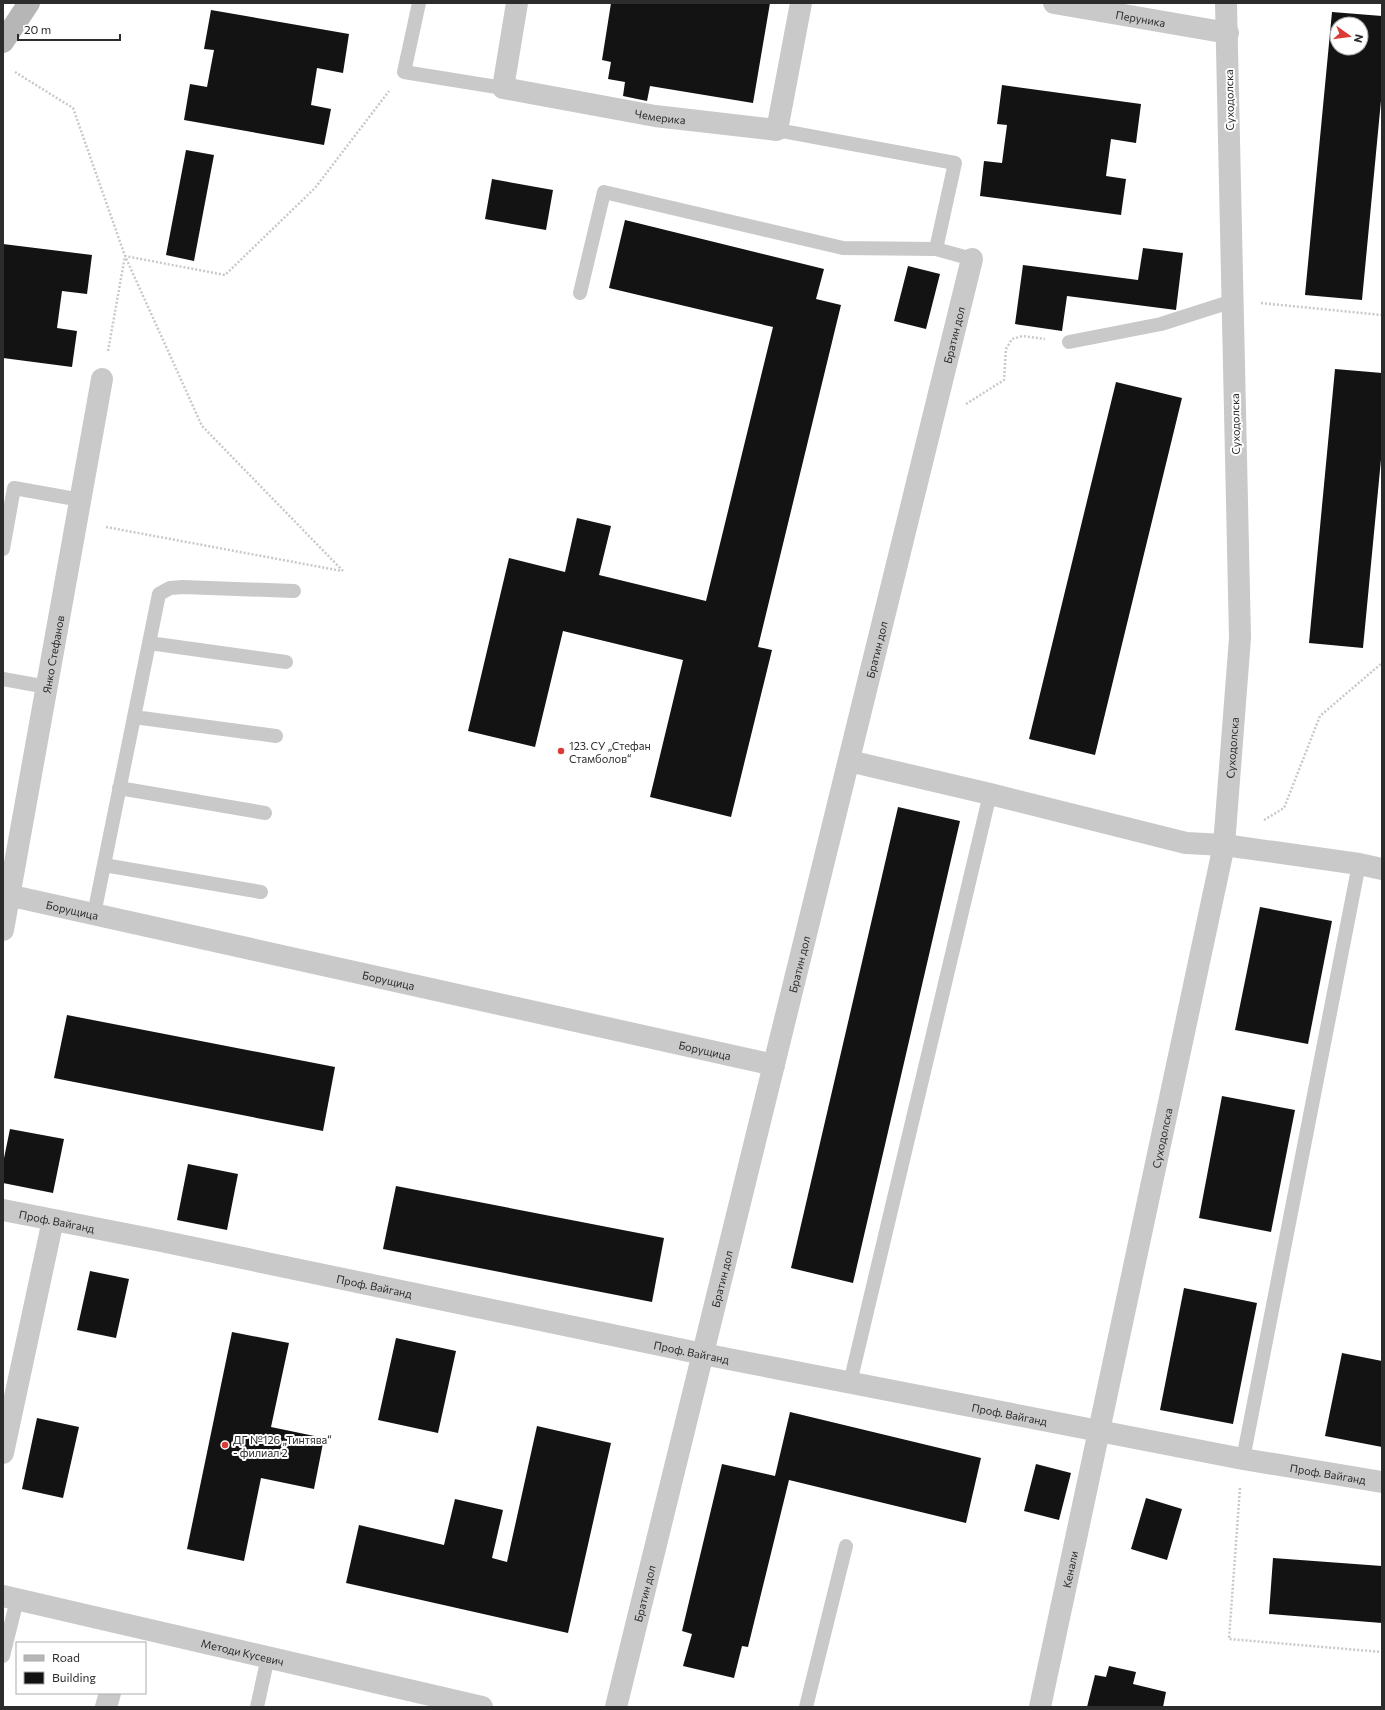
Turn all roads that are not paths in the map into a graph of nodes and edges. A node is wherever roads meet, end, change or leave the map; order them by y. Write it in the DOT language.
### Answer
graph roads {
  1 [pos="28,3"];
  2 [pos="419,3"];
  3 [pos="517,3"];
  4 [pos="801,3"];
  5 [pos="1054,3"];
  6 [pos="1226,3"];
  7 [pos="1228,33"];
  8 [pos="3,42"];
  9 [pos="503,88"];
  10 [pos="777,130"];
  11 [pos="936,249"];
  12 [pos="972,258"];
  13 [pos="580,293"];
  14 [pos="1233,301"];
  15 [pos="1069,342"];
  16 [pos="102,379"];
  17 [pos="81,500"];
  18 [pos="3,550"];
  19 [pos="294,591"];
  20 [pos="149,643"];
  21 [pos="286,662"];
  22 [pos="3,679"];
  23 [pos="47,687"];
  24 [pos="134,717"];
  25 [pos="276,736"];
  26 [pos="849,761"];
  27 [pos="119,788"];
  28 [pos="990,794"];
  29 [pos="265,813"];
  30 [pos="1224,845"];
  31 [pos="1359,864"];
  32 [pos="104,865"];
  33 [pos="1382,869"];
  34 [pos="261,892"];
  35 [pos="6,895"];
  36 [pos="94,914"];
  37 [pos="3,930"];
  38 [pos="774,1065"];
  39 [pos="3,1210"];
  40 [pos="53,1220"];
  41 [pos="703,1354"];
  42 [pos="850,1383"];
  43 [pos="1100,1431"];
  44 [pos="3,1453"];
  45 [pos="1243,1459"];
  46 [pos="1382,1482"];
  47 [pos="846,1546"];
  48 [pos="10,1598"];
  49 [pos="126,1634"];
  50 [pos="3,1656"];
  51 [pos="268,1657"];
  52 [pos="110,1694"];
  53 [pos="106,1707"];
  54 [pos="257,1707"];
  55 [pos="482,1707"];
  56 [pos="616,1707"];
  57 [pos="806,1707"];
  58 [pos="1040,1707"];
  1 -- 8 [label="street"];
  2 -- 9 [label="lane"];
  3 -- 9 [label="street"];
  4 -- 10 [label="street"];
  5 -- 7 [label="street, Перуника"];
  6 -- 7 [label="street, Суходолска"];
  7 -- 14 [label="street, Суходолска"];
  9 -- 10 [label="street, Чемерика"];
  10 -- 11 [label="lane"];
  11 -- 12 [label="lane, Братин дол"];
  11 -- 13 [label="lane, Братин дол"];
  12 -- 26 [label="street, Братин дол"];
  14 -- 15 [label="lane"];
  14 -- 30 [label="street, Суходолска"];
  16 -- 17 [label="street, Янко Стефанов"];
  17 -- 18 [label="lane"];
  17 -- 23 [label="street, Янко Стефанов"];
  19 -- 20 [label="lane"];
  20 -- 21 [label="lane"];
  20 -- 24 [label="lane"];
  22 -- 23 [label="lane"];
  23 -- 35 [label="street, Янко Стефанов"];
  24 -- 25 [label="lane"];
  24 -- 27 [label="lane"];
  26 -- 28 [label="street"];
  26 -- 38 [label="street, Братин дол"];
  27 -- 29 [label="lane"];
  27 -- 32 [label="lane"];
  28 -- 30 [label="street"];
  28 -- 42 [label="lane"];
  30 -- 31 [label="street"];
  30 -- 43 [label="street, Суходолска"];
  31 -- 33 [label="street"];
  31 -- 45 [label="lane"];
  32 -- 34 [label="lane"];
  32 -- 36 [label="lane"];
  35 -- 36 [label="street, Борущица"];
  35 -- 37 [label="street, Янко Стефанов"];
  36 -- 38 [label="street, Борущица"];
  38 -- 41 [label="street, Братин дол"];
  39 -- 40 [label="street, Проф. Вайганд"];
  40 -- 41 [label="street, Проф. Вайганд"];
  40 -- 44 [label="street"];
  41 -- 42 [label="street, Проф. Вайганд"];
  41 -- 56 [label="street, Братин дол"];
  42 -- 43 [label="street, Проф. Вайганд"];
  43 -- 45 [label="street, Проф. Вайганд"];
  43 -- 58 [label="street, Кенали"];
  45 -- 46 [label="street, Проф. Вайганд"];
  47 -- 57 [label="lane"];
  48 -- 49 [label="street, Методи Кусевич"];
  48 -- 50 [label="lane"];
  49 -- 51 [label="street, Методи Кусевич"];
  51 -- 54 [label="lane"];
  51 -- 55 [label="street, Методи Кусевич"];
  52 -- 53 [label="street"];
}
